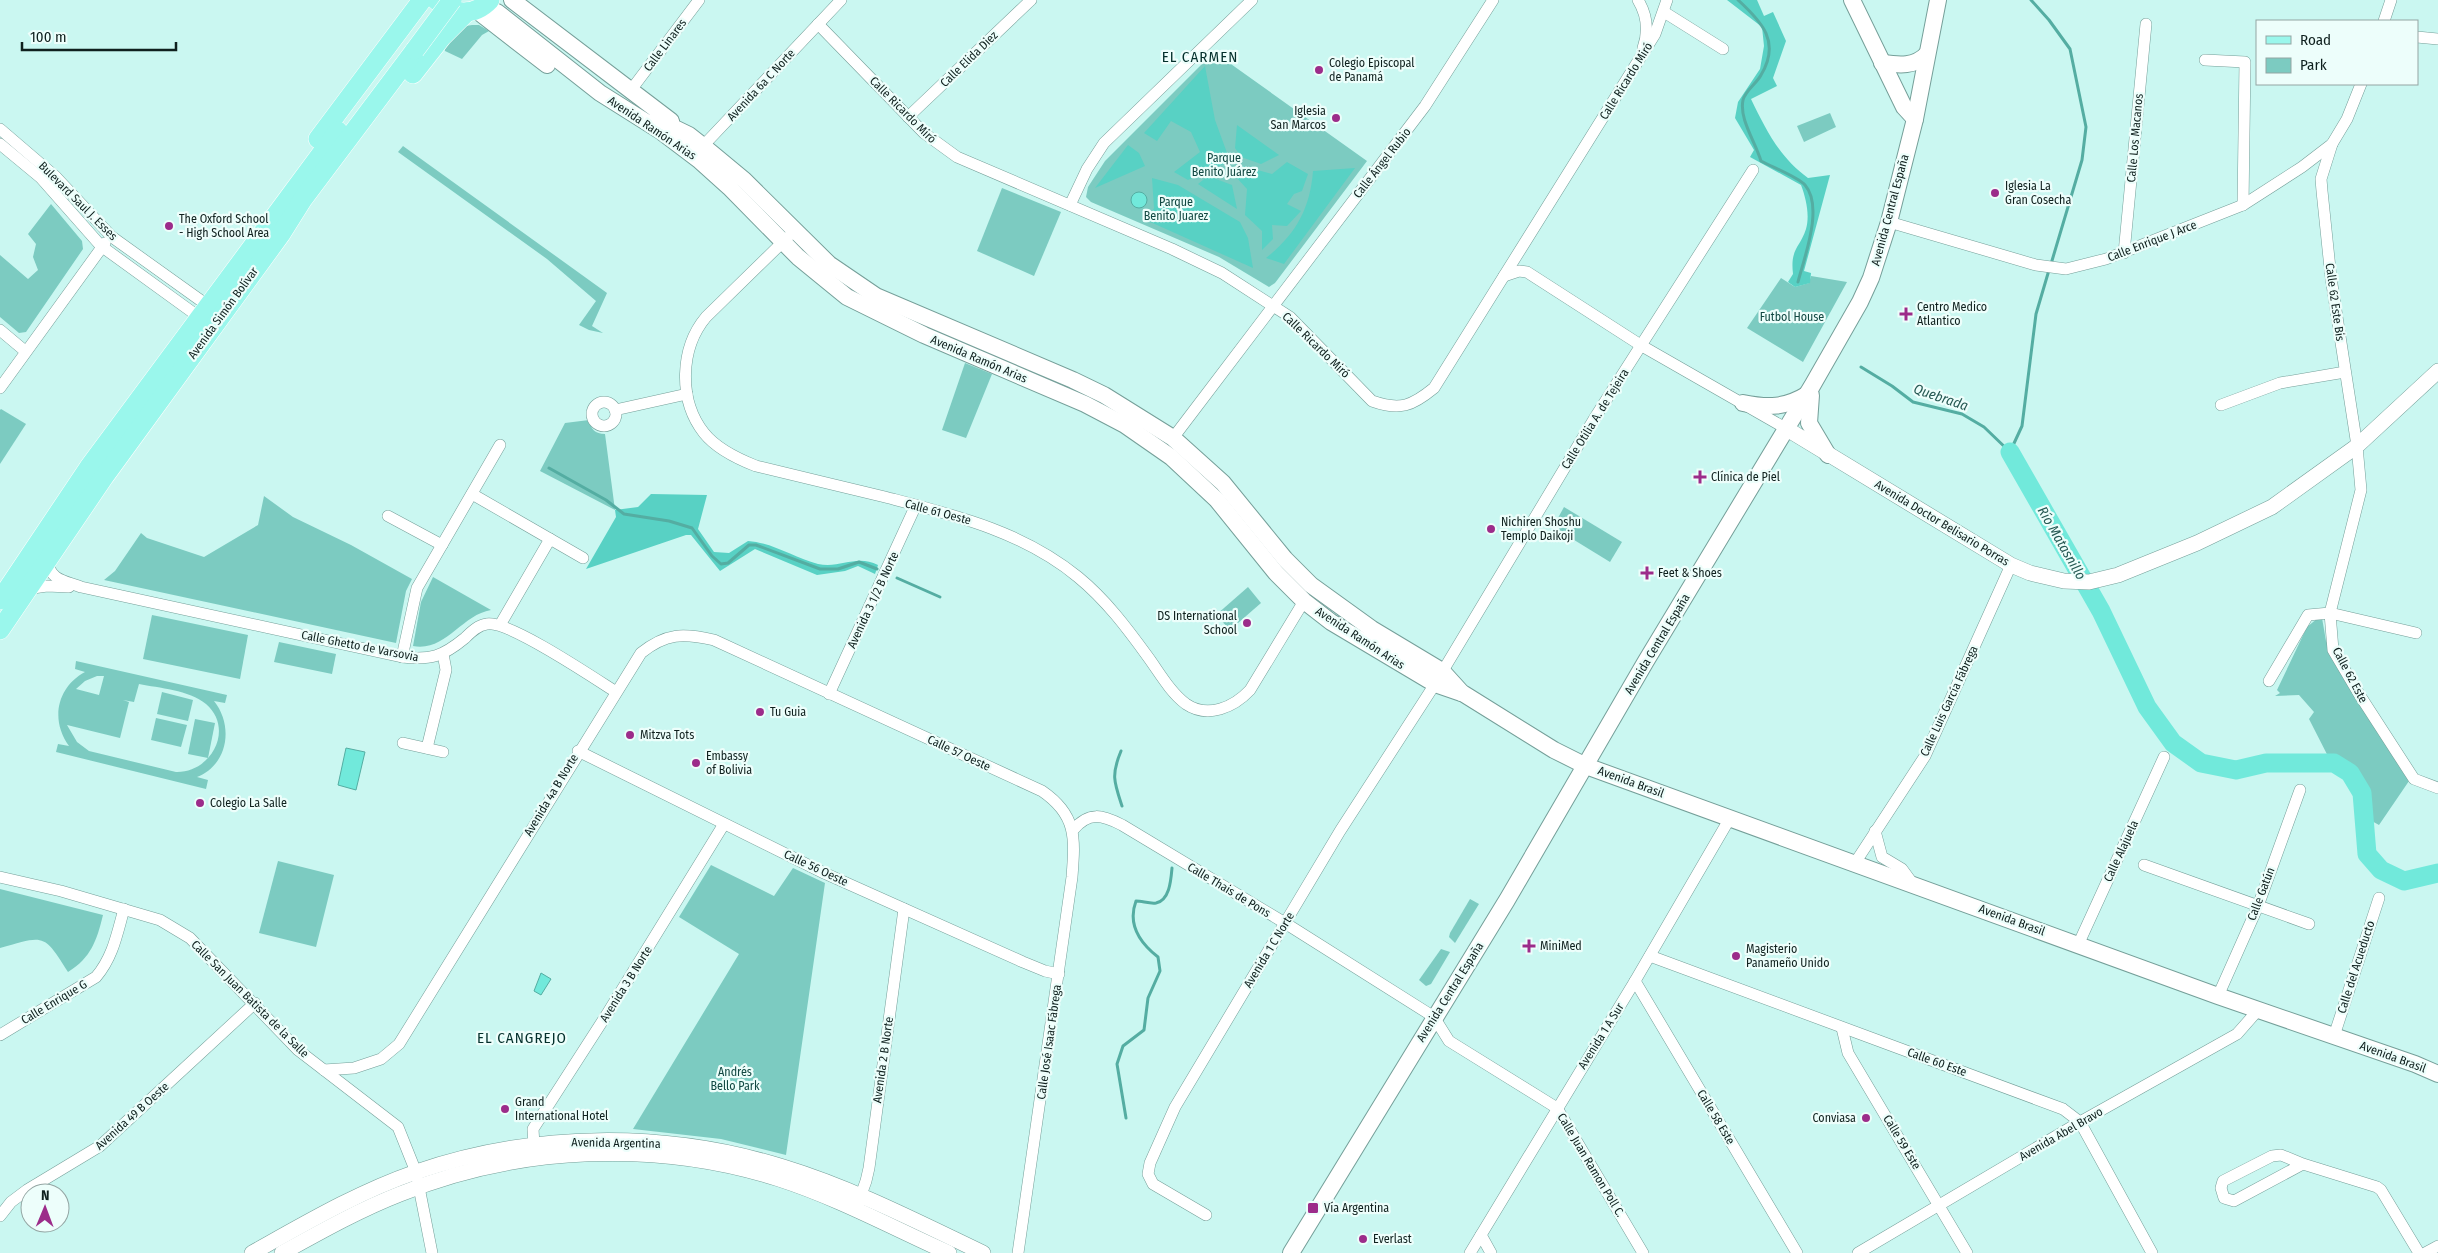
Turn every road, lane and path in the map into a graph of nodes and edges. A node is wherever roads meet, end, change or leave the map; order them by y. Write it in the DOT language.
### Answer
graph roads {
  1 [pos="422,0"];
  2 [pos="437,0"];
  3 [pos="452,0"];
  4 [pos="699,0"];
  5 [pos="841,0"];
  6 [pos="1031,0"];
  7 [pos="1252,0"];
  8 [pos="1494,0"];
  9 [pos="1638,0"];
  10 [pos="1667,0"];
  11 [pos="1852,0"];
  12 [pos="1938,0"];
  13 [pos="2391,0"];
  14 [pos="491,7"];
  15 [pos="1664,12"];
  16 [pos="2384,20"];
  17 [pos="818,24"];
  18 [pos="2146,24"];
  19 [pos="2418,37"];
  20 [pos="2438,39"];
  21 [pos="410,47"];
  22 [pos="1723,49"];
  23 [pos="1642,52"];
  24 [pos="1927,54"];
  25 [pos="2205,60"];
  26 [pos="1882,63"];
  27 [pos="2361,85"];
  28 [pos="631,90"];
  29 [pos="908,117"];
  30 [pos="1915,119"];
  31 [pos="0,129"];
  32 [pos="689,135"];
  33 [pos="0,144"];
  34 [pos="2332,144"];
  35 [pos="703,146"];
  36 [pos="2302,167"];
  37 [pos="1753,170"];
  38 [pos="2321,179"];
  39 [pos="1070,205"];
  40 [pos="2243,205"];
  41 [pos="280,221"];
  42 [pos="1889,222"];
  43 [pos="794,230"];
  44 [pos="112,237"];
  45 [pos="782,242"];
  46 [pos="101,246"];
  47 [pos="1522,248"];
  48 [pos="2124,253"];
  49 [pos="1527,272"];
  50 [pos="1504,276"];
  51 [pos="1273,305"];
  52 [pos="203,311"];
  53 [pos="1290,317"];
  54 [pos="1262,320"];
  55 [pos="0,330"];
  56 [pos="968,345"];
  57 [pos="1642,346"];
  58 [pos="25,351"];
  59 [pos="2438,371"];
  60 [pos="2345,372"];
  61 [pos="0,388"];
  62 [pos="1810,390"];
  63 [pos="687,394"];
  64 [pos="1743,403"];
  65 [pos="2221,405"];
  66 [pos="615,410"];
  67 [pos="1787,429"];
  68 [pos="1173,438"];
  69 [pos="1148,441"];
  70 [pos="500,445"];
  71 [pos="2357,446"];
  72 [pos="1828,455"];
  73 [pos="472,494"];
  74 [pos="916,505"];
  75 [pos="388,516"];
  76 [pos="550,539"];
  77 [pos="442,544"];
  78 [pos="583,558"];
  79 [pos="46,560"];
  80 [pos="2011,565"];
  81 [pos="81,587"];
  82 [pos="26,589"];
  83 [pos="0,600"];
  84 [pos="1304,601"];
  85 [pos="2330,613"];
  86 [pos="500,625"];
  87 [pos="0,630"];
  88 [pos="2416,633"];
  89 [pos="443,654"];
  90 [pos="402,657"];
  91 [pos="1439,678"];
  92 [pos="2269,681"];
  93 [pos="616,692"];
  94 [pos="829,694"];
  95 [pos="403,743"];
  96 [pos="427,748"];
  97 [pos="578,751"];
  98 [pos="443,752"];
  99 [pos="2164,756"];
  100 [pos="1586,766"];
  101 [pos="2438,788"];
  102 [pos="2300,790"];
  103 [pos="1730,818"];
  104 [pos="724,824"];
  105 [pos="1073,830"];
  106 [pos="1876,832"];
  107 [pos="1855,863"];
  108 [pos="2144,865"];
  109 [pos="0,877"];
  110 [pos="1913,884"];
  111 [pos="2379,898"];
  112 [pos="2258,906"];
  113 [pos="124,909"];
  114 [pos="904,909"];
  115 [pos="1285,923"];
  116 [pos="2309,924"];
  117 [pos="2078,945"];
  118 [pos="1650,956"];
  119 [pos="1059,974"];
  120 [pos="1635,981"];
  121 [pos="2218,996"];
  122 [pos="255,1003"];
  123 [pos="2259,1009"];
  124 [pos="1434,1017"];
  125 [pos="1842,1028"];
  126 [pos="0,1035"];
  127 [pos="2334,1036"];
  128 [pos="352,1068"];
  129 [pos="324,1070"];
  130 [pos="2438,1074"];
  131 [pos="344,1086"];
  132 [pos="1557,1108"];
  133 [pos="2080,1122"];
  134 [pos="526,1151"];
  135 [pos="2303,1164"];
  136 [pos="418,1180"];
  137 [pos="858,1203"];
  138 [pos="1940,1205"];
  139 [pos="1206,1215"];
  140 [pos="0,1216"];
  141 [pos="1481,1235"];
  142 [pos="2438,1246"];
  143 [pos="951,1248"];
  144 [pos="252,1253"];
  145 [pos="282,1253"];
  146 [pos="432,1253"];
  147 [pos="983,1253"];
  148 [pos="1018,1253"];
  149 [pos="1291,1253"];
  150 [pos="1470,1253"];
  151 [pos="1491,1253"];
  152 [pos="1642,1253"];
  153 [pos="1797,1253"];
  154 [pos="1858,1253"];
  155 [pos="1967,1253"];
  156 [pos="2152,1253"];
  157 [pos="2419,1253"];
  158 [pos="2425,1253"];
  1 -- 21 [label="main road"];
  2 -- 14 [label="main road"];
  2 -- 21 [label="main road, Avenida Simón Bolívar"];
  3 -- 21 [label="main road, Avenida Simón Bolívar, bridge"];
  4 -- 28 [label="street, Calle Linares"];
  5 -- 17 [label="street, Avenida 6a C Norte"];
  6 -- 29 [label="street, Calle Elida Diez"];
  7 -- 39 [label="street"];
  8 -- 51 [label="street, Calle Ángel Rubio"];
  9 -- 23 [label="street"];
  10 -- 15 [label="street, Calle Ricardo Miró"];
  11 -- 26 [label="main road"];
  12 -- 24 [label="main road, Avenida Central España"];
  13 -- 16 [label="street"];
  14 -- 21 [label="main road"];
  14 -- 28 [label="main road"];
  14 -- 32 [label="main road, Avenida Ramón Arias"];
  14 -- 45 [label="main road, Avenida Ramón Arias"];
  15 -- 22 [label="street"];
  15 -- 23 [label="street, Calle Ricardo Miró"];
  17 -- 29 [label="street, Calle Ricardo Miró"];
  17 -- 35 [label="street, Avenida 6a C Norte"];
  18 -- 48 [label="street, Calle Los Macanos"];
  19 -- 20 [label="street"];
  21 -- 41 [label="main road, Avenida Simón Bolívar"];
  23 -- 47 [label="street, Calle Ricardo Miró"];
  24 -- 26 [label="main road"];
  24 -- 30 [label="main road, Avenida Central España"];
  25 -- 40 [label="street"];
  26 -- 30 [label="main road"];
  27 -- 34 [label="street, Calle Enrique J Arce"];
  28 -- 32 [label="main road"];
  29 -- 39 [label="street, Calle Ricardo Miró"];
  30 -- 42 [label="main road, Avenida Central España"];
  31 -- 44 [label="street, Bulevard Saul J. Esses"];
  32 -- 35 [label="main road, Avenida Ramón Arias"];
  33 -- 46 [label="street, Bulevard Saul J. Esses"];
  34 -- 36 [label="street, Calle Enrique J Arce"];
  34 -- 38 [label="street"];
  35 -- 43 [label="main road, Avenida Ramón Arias"];
  36 -- 38 [label="street"];
  36 -- 40 [label="street, Calle Enrique J Arce"];
  37 -- 57 [label="street, Calle Otilia A. de Tejeira"];
  38 -- 60 [label="street, Calle 62 Este Bis"];
  39 -- 51 [label="street, Calle Ricardo Miró"];
  40 -- 48 [label="street, Calle Enrique J Arce"];
  41 -- 52 [label="main road, Avenida Simón Bolívar"];
  41 -- 79 [label="main road, Avenida Simón Bolívar"];
  42 -- 48 [label="street, Calle Enrique J Arce"];
  42 -- 62 [label="main road, Avenida Central España"];
  43 -- 45 [label="street, Calle 61 Oeste"];
  43 -- 56 [label="main road, Avenida Ramón Arias"];
  44 -- 46 [label="street"];
  44 -- 52 [label="street, Bulevard Saul J. Esses"];
  45 -- 56 [label="main road, Avenida Ramón Arias"];
  45 -- 63 [label="street, Calle 61 Oeste"];
  46 -- 52 [label="street, Bulevard Saul J. Esses"];
  46 -- 58 [label="street"];
  47 -- 49 [label="street"];
  47 -- 50 [label="street, Calle Ricardo Miró"];
  49 -- 50 [label="street"];
  49 -- 57 [label="street, Avenida Doctor Belisario Porras"];
  50 -- 53 [label="street, Calle Ricardo Miró"];
  51 -- 53 [label="street, Calle Ricardo Miró"];
  51 -- 54 [label="street, Calle Ángel Rubio"];
  52 -- 83 [label="main road, Avenida Simón Bolívar"];
  53 -- 54 [label="street"];
  54 -- 68 [label="street, Calle Ángel Rubio"];
  55 -- 58 [label="street"];
  56 -- 68 [label="main road, Avenida Ramón Arias"];
  56 -- 69 [label="main road, Avenida Ramón Arias"];
  57 -- 64 [label="street, Avenida Doctor Belisario Porras"];
  57 -- 91 [label="street, Calle Otilia A. de Tejeira"];
  58 -- 61 [label="street"];
  59 -- 71 [label="street, Avenida Doctor Belisario Porras"];
  60 -- 65 [label="street"];
  60 -- 71 [label="street, Calle 62 Este Bis"];
  62 -- 64 [label="main road"];
  62 -- 67 [label="main road, Avenida Central España"];
  62 -- 72 [label="main road"];
  63 -- 66 [label="street"];
  63 -- 74 [label="street, Calle 61 Oeste"];
  64 -- 67 [label="street, Avenida Doctor Belisario Porras"];
  67 -- 72 [label="street, Avenida Doctor Belisario Porras"];
  67 -- 100 [label="main road, Avenida Central España"];
  68 -- 69 [label="main road"];
  68 -- 91 [label="main road, Avenida Ramón Arias"];
  69 -- 84 [label="main road, Avenida Ramón Arias"];
  70 -- 73 [label="street"];
  71 -- 80 [label="street, Avenida Doctor Belisario Porras"];
  71 -- 85 [label="street, Calle 62 Este"];
  72 -- 80 [label="street, Avenida Doctor Belisario Porras"];
  73 -- 76 [label="street"];
  73 -- 77 [label="street"];
  74 -- 84 [label="street, Calle 61 Oeste"];
  74 -- 94 [label="street, Avenida 3 1/2 B Norte"];
  75 -- 77 [label="street"];
  76 -- 78 [label="street"];
  76 -- 86 [label="street"];
  77 -- 90 [label="street"];
  79 -- 81 [label="street, Calle Ghetto de Varsovia"];
  79 -- 82 [label="main road, Avenida Simón Bolívar"];
  80 -- 106 [label="street, Calle Luis García Fábrega"];
  81 -- 82 [label="street, Calle Ghetto de Varsovia"];
  81 -- 90 [label="street, Calle Ghetto de Varsovia"];
  82 -- 87 [label="main road, Avenida Simón Bolívar"];
  84 -- 91 [label="main road, Avenida Ramón Arias"];
  85 -- 88 [label="street"];
  85 -- 92 [label="street"];
  85 -- 101 [label="street, Calle 62 Este"];
  86 -- 89 [label="street, Calle Ghetto de Varsovia"];
  86 -- 93 [label="street"];
  89 -- 90 [label="street, Calle Ghetto de Varsovia"];
  89 -- 96 [label="street"];
  91 -- 100 [label="main road, Avenida Ramón Arias"];
  91 -- 115 [label="street, Avenida 1 C Norte"];
  93 -- 94 [label="street, Avenida 4a B Norte"];
  93 -- 97 [label="street, Avenida 4a B Norte"];
  94 -- 105 [label="street, Calle 57 Oeste"];
  95 -- 96 [label="street"];
  96 -- 98 [label="street"];
  97 -- 104 [label="street, Calle 56 Oeste"];
  97 -- 128 [label="street, Avenida 4a B Norte"];
  99 -- 117 [label="street, Calle Alajuela"];
  100 -- 103 [label="main road, Avenida Brasil"];
  100 -- 124 [label="main road, Avenida Central España"];
  102 -- 112 [label="street, Calle Gatún"];
  103 -- 107 [label="main road, Avenida Brasil"];
  103 -- 118 [label="street, Avenida 1 A Sur"];
  104 -- 114 [label="street, Calle 56 Oeste"];
  104 -- 134 [label="street, Avenida 3 B Norte"];
  105 -- 115 [label="street, Calle Thais de Pons"];
  105 -- 119 [label="street, Calle José Isaac Fábrega"];
  106 -- 107 [label="street, Calle Luis García Fábrega"];
  106 -- 110 [label="street"];
  107 -- 110 [label="main road, Avenida Brasil"];
  108 -- 112 [label="street"];
  109 -- 113 [label="street, Calle San Juan Batista de la Salle"];
  110 -- 117 [label="main road, Avenida Brasil"];
  111 -- 127 [label="street, Calle del Acueducto"];
  112 -- 116 [label="street"];
  112 -- 121 [label="street, Calle Gatún"];
  113 -- 122 [label="street, Calle San Juan Batista de la Salle"];
  113 -- 126 [label="street, Calle Enrique G"];
  114 -- 119 [label="street, Calle 56 Oeste"];
  114 -- 137 [label="street, Avenida 2 B Norte"];
  115 -- 124 [label="street, Calle Thais de Pons"];
  115 -- 139 [label="street, Avenida 1 C Norte"];
  117 -- 121 [label="main road, Avenida Brasil"];
  118 -- 120 [label="street, Avenida 1 A Sur"];
  118 -- 125 [label="street, Calle 60 Este"];
  119 -- 148 [label="street, Calle José Isaac Fábrega"];
  120 -- 132 [label="street, Avenida 1 A Sur"];
  120 -- 153 [label="street, Calle 58 Este"];
  121 -- 123 [label="main road, Avenida Brasil"];
  122 -- 129 [label="street, Calle San Juan Batista de la Salle"];
  122 -- 140 [label="street, Avenida 49 B Oeste"];
  123 -- 127 [label="main road, Avenida Brasil"];
  123 -- 133 [label="street, Avenida Abel Bravo"];
  124 -- 132 [label="street, Calle Juan Ramon Poll C."];
  124 -- 149 [label="main road, Avenida Central España"];
  125 -- 133 [label="street, Calle 60 Este"];
  125 -- 138 [label="street, Calle 59 Este"];
  127 -- 130 [label="main road, Avenida Brasil"];
  128 -- 129 [label="street, Avenida 4a B Norte"];
  128 -- 131 [label="street"];
  129 -- 131 [label="street, Calle San Juan Batista de la Salle"];
  131 -- 136 [label="street, Calle San Juan Batista de la Salle"];
  132 -- 141 [label="street, Avenida 1 A Sur"];
  132 -- 152 [label="street, Calle Juan Ramon Poll C."];
  133 -- 138 [label="street, Avenida Abel Bravo"];
  133 -- 156 [label="street, Calle 60 Este"];
  134 -- 136 [label="street, Avenida Argentina"];
  134 -- 137 [label="street, Avenida Argentina"];
  135 -- 135 [label="street"];
  135 -- 157 [label="street"];
  136 -- 144 [label="street, Avenida Argentina"];
  136 -- 145 [label="street, Avenida Argentina"];
  136 -- 146 [label="street"];
  137 -- 143 [label="street, Avenida Argentina"];
  138 -- 154 [label="street, Avenida Abel Bravo"];
  138 -- 155 [label="street, Calle 59 Este"];
  141 -- 150 [label="street, Avenida 1 A Sur"];
  141 -- 151 [label="street"];
  142 -- 158 [label="street"];
  143 -- 147 [label="street, Avenida Argentina"];
}
